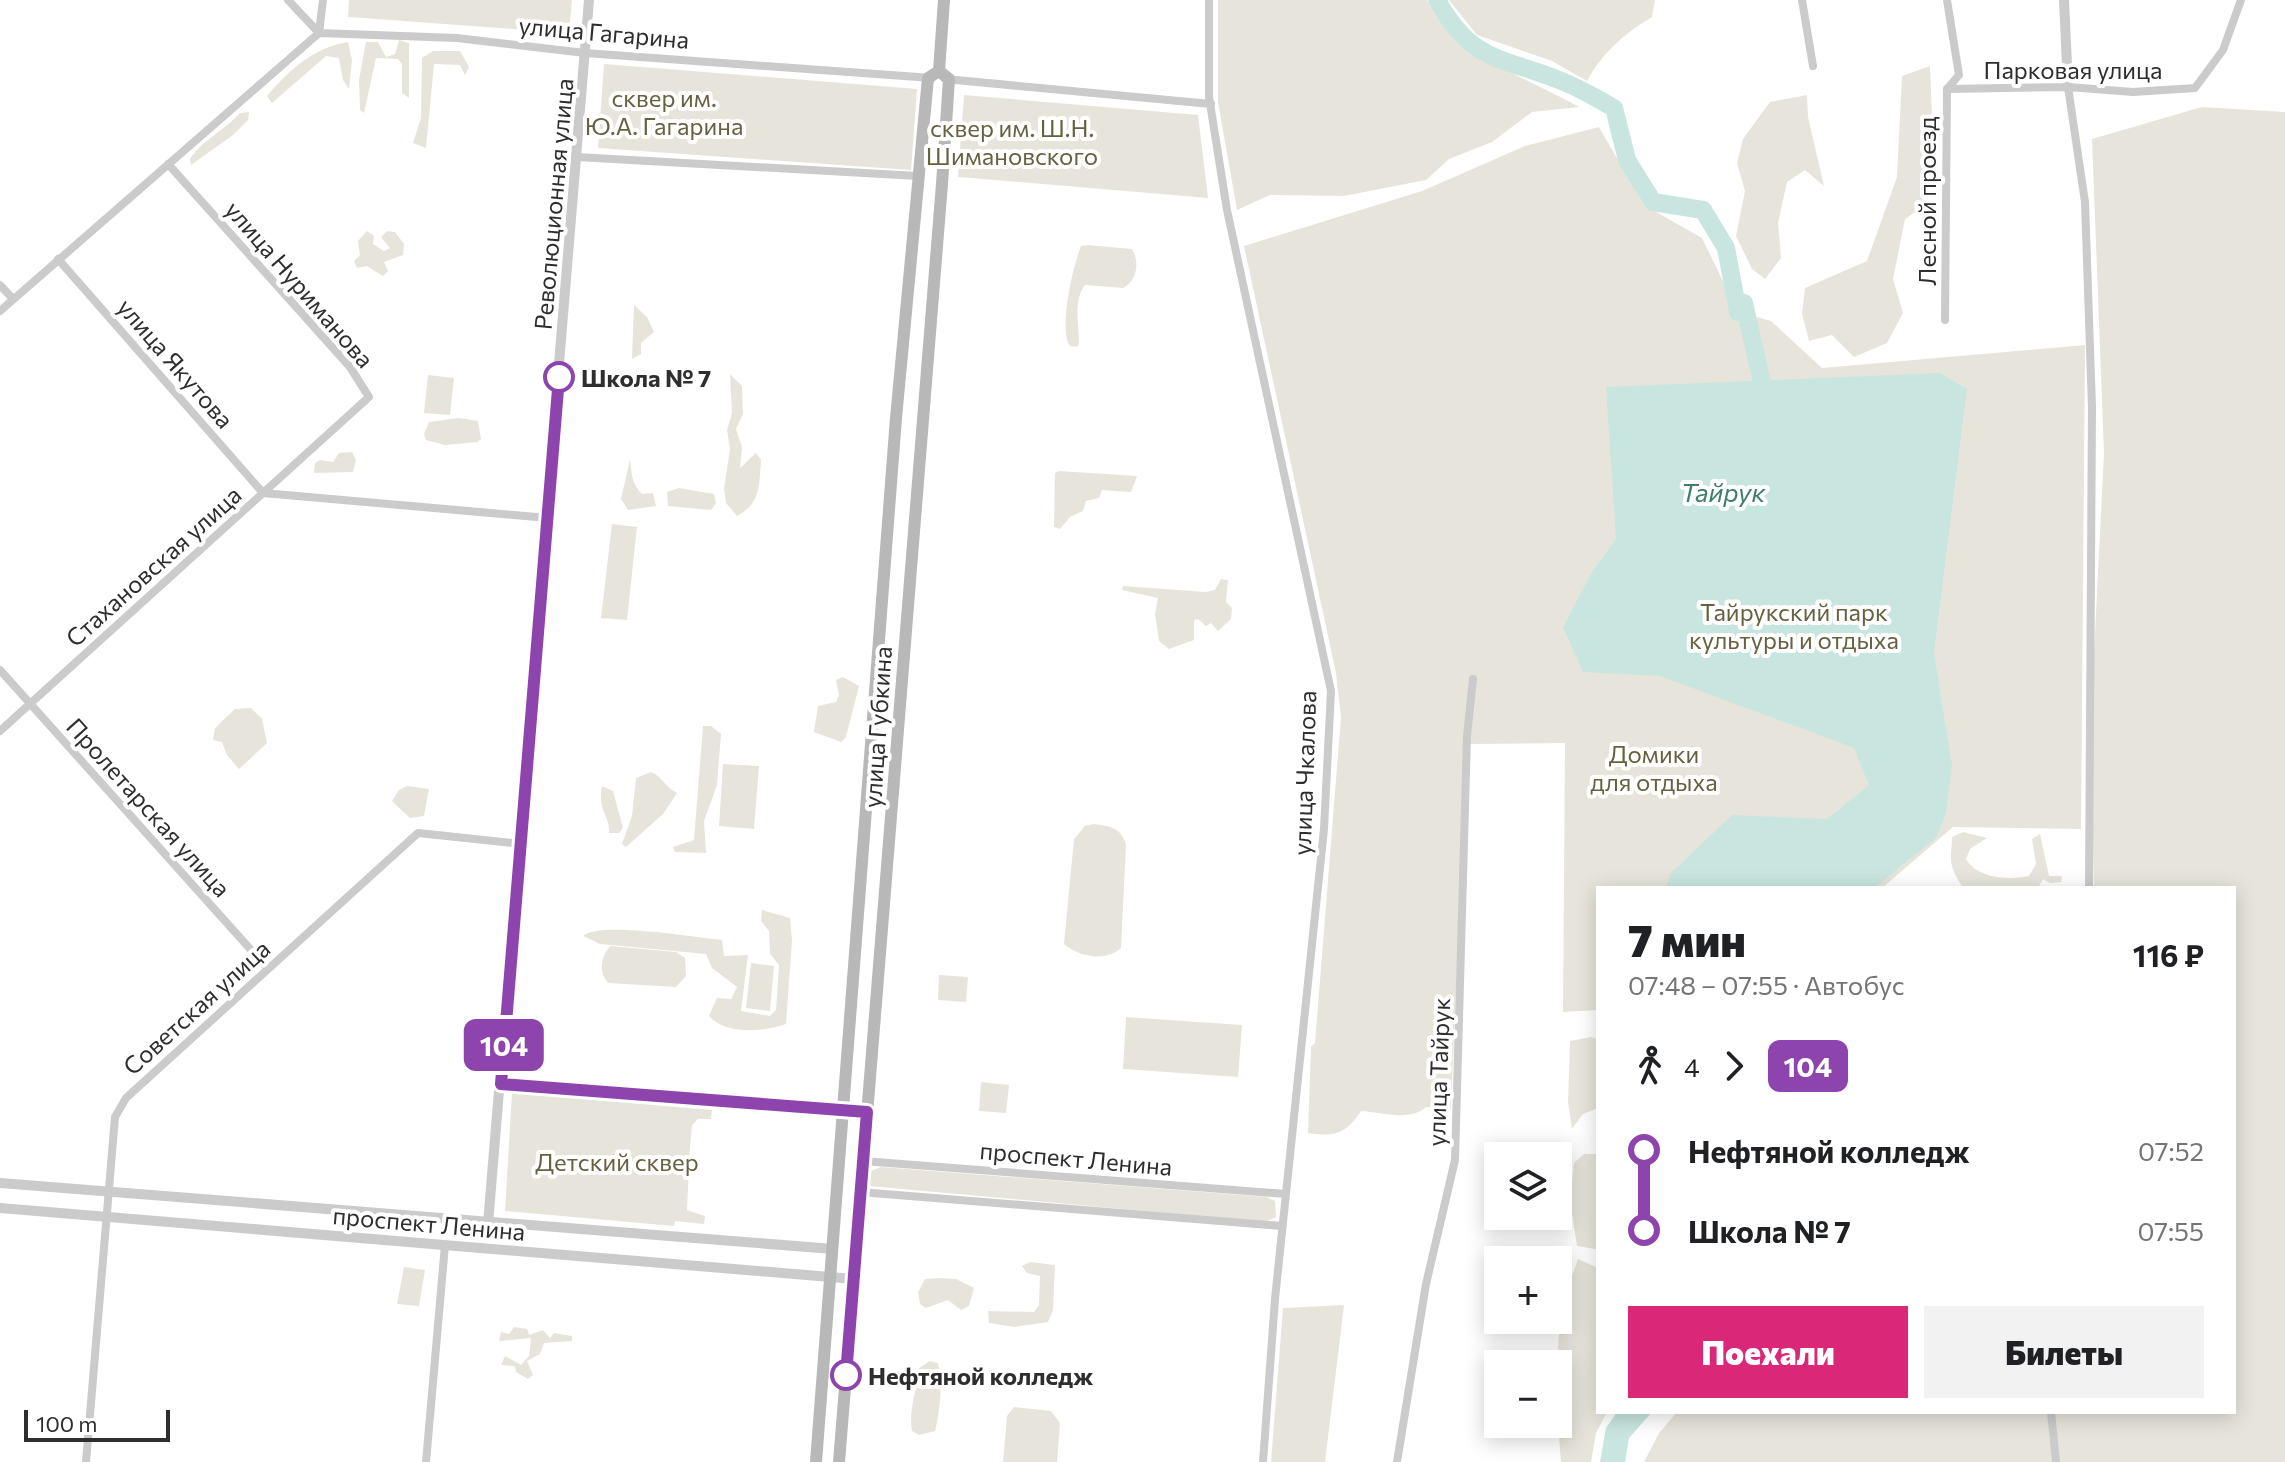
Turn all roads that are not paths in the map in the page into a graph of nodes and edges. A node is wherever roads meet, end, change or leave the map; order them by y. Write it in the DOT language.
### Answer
graph roads {
  1 [pos="288,0"];
  2 [pos="323,0"];
  3 [pos="589,0"];
  4 [pos="944,0"];
  5 [pos="1209,0"];
  6 [pos="1802,0"];
  7 [pos="1947,0"];
  8 [pos="2064,0"];
  9 [pos="2241,0"];
  10 [pos="319,33"];
  11 [pos="585,53"];
  12 [pos="1813,66"];
  13 [pos="938,76"];
  14 [pos="2068,87"];
  15 [pos="1947,89"];
  16 [pos="1211,104"];
  17 [pos="577,157"];
  18 [pos="168,164"];
  19 [pos="918,176"];
  20 [pos="58,259"];
  21 [pos="0,285"];
  22 [pos="13,299"];
  23 [pos="0,311"];
  24 [pos="1945,320"];
  25 [pos="263,493"];
  26 [pos="548,518"];
  27 [pos="0,670"];
  28 [pos="1473,679"];
  29 [pos="29,704"];
  30 [pos="0,731"];
  31 [pos="522,844"];
  32 [pos="2089,886"];
  33 [pos="268,969"];
  34 [pos="501,1084"];
  35 [pos="843,1110"];
  36 [pos="867,1112"];
  37 [pos="863,1161"];
  38 [pos="0,1183"];
  39 [pos="108,1192"];
  40 [pos="860,1192"];
  41 [pos="1286,1194"];
  42 [pos="0,1208"];
  43 [pos="106,1218"];
  44 [pos="488,1224"];
  45 [pos="1282,1226"];
  46 [pos="445,1245"];
  47 [pos="833,1249"];
  48 [pos="831,1278"];
  49 [pos="854,1279"];
  50 [pos="2051,1414"];
  51 [pos="86,1462"];
  52 [pos="426,1462"];
  53 [pos="816,1462"];
  54 [pos="839,1462"];
  55 [pos="1263,1462"];
  56 [pos="1397,1462"];
  57 [pos="2056,1462"];
  1 -- 10 [label="street"];
  2 -- 10 [label="street"];
  3 -- 11 [label="street, Революционная улица"];
  4 -- 13 [label="main road, улица Губкина"];
  5 -- 16 [label="street, улица Чкалова"];
  6 -- 12 [label="street"];
  7 -- 15 [label="street, Лесной проезд"];
  8 -- 14 [label="street"];
  9 -- 14 [label="street, Парковая улица"];
  10 -- 11 [label="street, улица Гагарина"];
  10 -- 18 [label="street"];
  11 -- 13 [label="street, улица Гагарина"];
  11 -- 17 [label="street, Революционная улица"];
  13 -- 16 [label="street, улица Гагарина"];
  13 -- 19 [label="main road, улица Губкина"];
  13 -- 36 [label="main road, улица Губкина"];
  14 -- 15 [label="street, Парковая улица"];
  14 -- 32 [label="street"];
  15 -- 24 [label="street, Лесной проезд"];
  16 -- 41 [label="street, улица Чкалова"];
  17 -- 19 [label="street"];
  17 -- 26 [label="street, Революционная улица"];
  18 -- 20 [label="street"];
  18 -- 25 [label="street, улица Нуриманова"];
  19 -- 35 [label="main road, улица Губкина"];
  20 -- 22 [label="street"];
  20 -- 25 [label="street, улица Якутова"];
  21 -- 22 [label="street"];
  22 -- 23 [label="street"];
  25 -- 26 [label="street, Стахановская улица"];
  25 -- 29 [label="street, Стахановская улица"];
  26 -- 31 [label="street, Революционная улица"];
  27 -- 29 [label="street, Пролетарская улица"];
  28 -- 56 [label="street, улица Тайрук"];
  29 -- 30 [label="street, Стахановская улица"];
  29 -- 33 [label="street, Пролетарская улица"];
  31 -- 33 [label="street, Советская улица"];
  31 -- 34 [label="street, Революционная улица"];
  33 -- 39 [label="street, Советская улица"];
  34 -- 35 [label="street"];
  34 -- 44 [label="street, Революционная улица"];
  35 -- 36 [label="street"];
  35 -- 47 [label="main road, улица Губкина"];
  36 -- 37 [label="main road, улица Губкина"];
  37 -- 40 [label="main road, улица Губкина"];
  37 -- 41 [label="street, проспект Ленина"];
  38 -- 39 [label="street, проспект Ленина"];
  39 -- 43 [label="street, Советская улица"];
  39 -- 44 [label="street, проспект Ленина"];
  40 -- 45 [label="street"];
  40 -- 49 [label="main road, улица Губкина"];
  41 -- 45 [label="street, улица Чкалова"];
  42 -- 43 [label="street, проспект Ленина"];
  43 -- 46 [label="street, проспект Ленина"];
  43 -- 51 [label="street, Советская улица"];
  44 -- 47 [label="street, проспект Ленина"];
  45 -- 55 [label="street, улица Чкалова"];
  46 -- 48 [label="street, проспект Ленина"];
  46 -- 52 [label="street"];
  47 -- 48 [label="main road, улица Губкина"];
  48 -- 49 [label="street, проспект Ленина"];
  48 -- 53 [label="main road, улица Губкина"];
  49 -- 54 [label="main road, улица Губкина"];
  50 -- 57 [label="street"];
}
